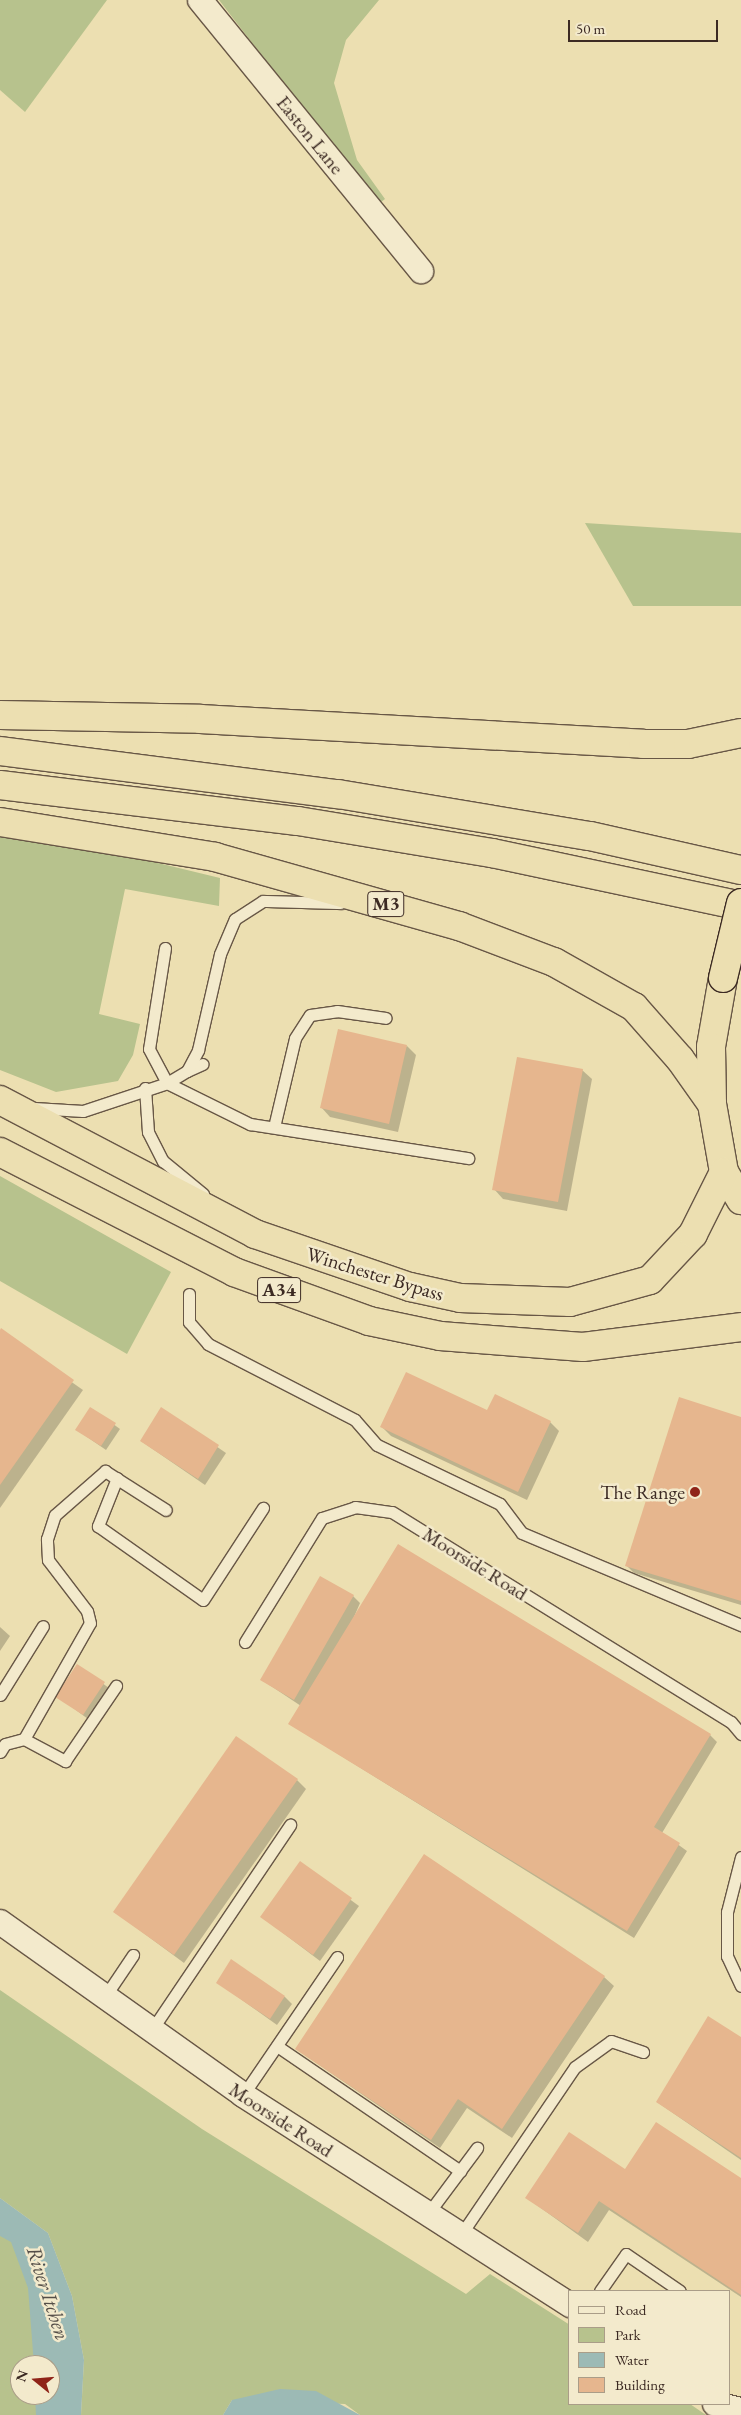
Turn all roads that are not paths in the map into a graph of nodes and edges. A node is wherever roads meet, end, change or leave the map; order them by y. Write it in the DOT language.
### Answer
graph roads {
  1 [pos="200,0"];
  2 [pos="421,271"];
  3 [pos="0,715"];
  4 [pos="741,733"];
  5 [pos="0,751"];
  6 [pos="0,785"];
  7 [pos="0,822"];
  8 [pos="741,870"];
  9 [pos="387,904"];
  10 [pos="741,905"];
  11 [pos="165,948"];
  12 [pos="386,1018"];
  13 [pos="203,1064"];
  14 [pos="187,1071"];
  15 [pos="167,1083"];
  16 [pos="145,1088"];
  17 [pos="4,1102"];
  18 [pos="712,1104"];
  19 [pos="274,1127"];
  20 [pos="0,1152"];
  21 [pos="468,1158"];
  22 [pos="724,1172"];
  23 [pos="741,1200"];
  24 [pos="255,1234"];
  25 [pos="189,1294"];
  26 [pos="741,1327"];
  27 [pos="117,1478"];
  28 [pos="263,1508"];
  29 [pos="166,1510"];
  30 [pos="741,1625"];
  31 [pos="44,1626"];
  32 [pos="245,1642"];
  33 [pos="116,1686"];
  34 [pos="0,1696"];
  35 [pos="741,1734"];
  36 [pos="24,1739"];
  37 [pos="0,1752"];
  38 [pos="290,1825"];
  39 [pos="741,1857"];
  40 [pos="0,1922"];
  41 [pos="134,1955"];
  42 [pos="337,1957"];
  43 [pos="741,1986"];
  44 [pos="104,1998"];
  45 [pos="151,2032"];
  46 [pos="277,2046"];
  47 [pos="643,2052"];
  48 [pos="243,2095"];
  49 [pos="477,2148"];
  50 [pos="460,2171"];
  51 [pos="427,2215"];
  52 [pos="460,2236"];
  53 [pos="601,2290"];
  54 [pos="679,2290"];
  55 [pos="568,2304"];
  56 [pos="719,2405"];
  57 [pos="741,2410"];
  58 [pos="740,2415"];
  1 -- 2 [label="street, Easton Lane"];
  3 -- 4 [label="highway"];
  5 -- 8 [label="highway"];
  6 -- 10 [label="highway"];
  7 -- 9 [label="highway, M3"];
  9 -- 14 [label="lane"];
  9 -- 18 [label="highway, M3"];
  10 -- 18 [label="highway, bridge"];
  11 -- 15 [label="lane"];
  12 -- 19 [label="lane"];
  13 -- 14 [label="lane"];
  14 -- 15 [label="lane"];
  15 -- 16 [label="lane"];
  15 -- 19 [label="lane"];
  16 -- 17 [label="lane"];
  16 -- 24 [label="lane"];
  17 -- 24 [label="highway, Winchester Bypass / A34"];
  18 -- 22 [label="highway"];
  19 -- 21 [label="lane"];
  20 -- 26 [label="highway, Winchester Bypass / A34"];
  22 -- 23 [label="highway"];
  22 -- 24 [label="highway, Winchester Bypass / A34"];
  25 -- 30 [label="lane"];
  27 -- 28 [label="lane"];
  27 -- 29 [label="lane"];
  27 -- 36 [label="lane"];
  31 -- 34 [label="lane"];
  32 -- 35 [label="lane, Moorside Road"];
  33 -- 36 [label="lane"];
  36 -- 37 [label="lane"];
  38 -- 45 [label="lane"];
  39 -- 43 [label="lane"];
  40 -- 44 [label="street, Moorside Road"];
  41 -- 44 [label="lane"];
  42 -- 46 [label="lane"];
  44 -- 45 [label="street, Moorside Road"];
  45 -- 48 [label="street, Moorside Road"];
  46 -- 48 [label="lane"];
  46 -- 50 [label="lane"];
  47 -- 52 [label="lane"];
  48 -- 51 [label="street, Moorside Road"];
  49 -- 50 [label="lane"];
  50 -- 51 [label="lane"];
  51 -- 52 [label="street, Moorside Road"];
  52 -- 55 [label="street, Moorside Road"];
  53 -- 54 [label="lane"];
  56 -- 57 [label="street"];
  57 -- 58 [label="lane"];
}
